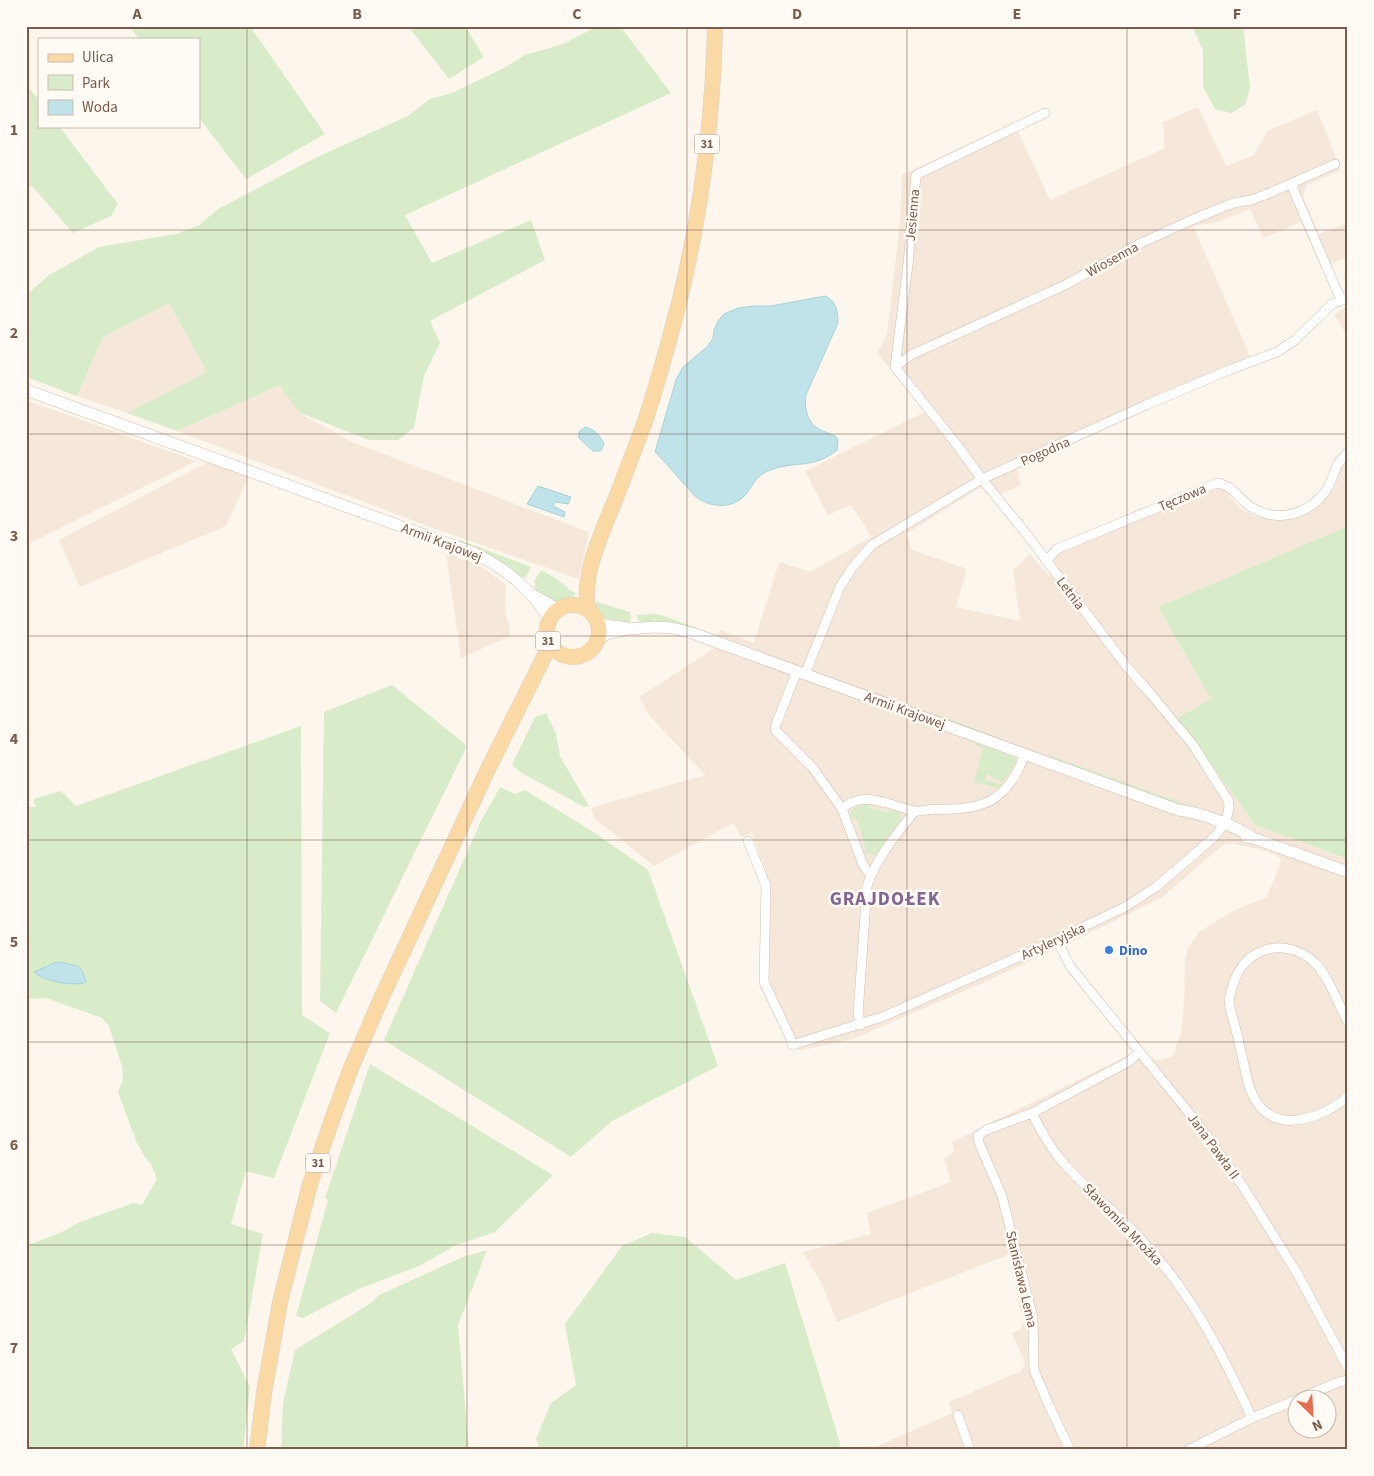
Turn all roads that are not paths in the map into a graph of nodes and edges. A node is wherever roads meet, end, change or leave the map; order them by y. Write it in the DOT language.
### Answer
graph roads {
  1 [pos="715,26"];
  2 [pos="1045,113"];
  3 [pos="1335,164"];
  4 [pos="1291,184"];
  5 [pos="1344,299"];
  6 [pos="894,367"];
  7 [pos="26,390"];
  8 [pos="1348,452"];
  9 [pos="982,479"];
  10 [pos="1046,561"];
  11 [pos="588,579"];
  12 [pos="532,595"];
  13 [pos="566,607"];
  14 [pos="588,610"];
  15 [pos="549,621"];
  16 [pos="598,622"];
  17 [pos="629,629"];
  18 [pos="598,639"];
  19 [pos="550,645"];
  20 [pos="563,656"];
  21 [pos="801,672"];
  22 [pos="535,678"];
  23 [pos="1024,754"];
  24 [pos="842,809"];
  25 [pos="915,811"];
  26 [pos="1222,826"];
  27 [pos="748,841"];
  28 [pos="1348,872"];
  29 [pos="871,874"];
  30 [pos="1057,940"];
  31 [pos="1348,1022"];
  32 [pos="861,1025"];
  33 [pos="1140,1052"];
  34 [pos="1346,1101"];
  35 [pos="1032,1113"];
  36 [pos="1348,1368"];
  37 [pos="1348,1380"];
  38 [pos="1324,1388"];
  39 [pos="1286,1404"];
  40 [pos="958,1415"];
  41 [pos="1252,1418"];
  42 [pos="257,1450"];
  43 [pos="970,1450"];
  44 [pos="1070,1450"];
  45 [pos="1188,1450"];
  1 -- 11 [label="main road, 31"];
  2 -- 6 [label="street, Jesienna"];
  3 -- 4 [label="street, Wiosenna"];
  4 -- 5 [label="street"];
  4 -- 6 [label="street, Wiosenna"];
  5 -- 9 [label="street, Pogodna"];
  6 -- 9 [label="street, Letnia"];
  7 -- 12 [label="street, Armii Krajowej"];
  8 -- 10 [label="street, Tęczowa"];
  9 -- 10 [label="street, Letnia"];
  9 -- 21 [label="street, Pogodna"];
  10 -- 26 [label="street, Letnia"];
  11 -- 13 [label="main road, 31"];
  11 -- 14 [label="main road, 31"];
  12 -- 13 [label="street, Armii Krajowej"];
  12 -- 15 [label="street, Armii Krajowej"];
  13 -- 14 [label="main road"];
  13 -- 15 [label="main road, 31"];
  14 -- 16 [label="main road"];
  15 -- 19 [label="main road, 31"];
  16 -- 17 [label="street, Armii Krajowej"];
  16 -- 18 [label="main road"];
  17 -- 18 [label="street, Armii Krajowej"];
  17 -- 21 [label="street, Armii Krajowej"];
  18 -- 20 [label="main road, 31"];
  19 -- 20 [label="main road, 31"];
  19 -- 22 [label="main road, 31"];
  20 -- 22 [label="main road, 31"];
  21 -- 23 [label="street, Armii Krajowej"];
  21 -- 24 [label="street"];
  22 -- 42 [label="main road, 31"];
  23 -- 25 [label="street"];
  23 -- 26 [label="street, Armii Krajowej"];
  24 -- 25 [label="street"];
  24 -- 29 [label="street"];
  25 -- 29 [label="street"];
  26 -- 28 [label="street, Armii Krajowej"];
  26 -- 30 [label="street, Artyleryjska"];
  27 -- 32 [label="street, Artyleryjska"];
  29 -- 32 [label="street"];
  30 -- 32 [label="street, Artyleryjska"];
  30 -- 33 [label="street, Jana Pawła II"];
  31 -- 34 [label="street"];
  33 -- 35 [label="street"];
  33 -- 36 [label="street, Jana Pawła II"];
  35 -- 41 [label="street, Sławomira Mrożka"];
  35 -- 44 [label="street, Stanisława Lema"];
  37 -- 38 [label="street"];
  39 -- 41 [label="street"];
  40 -- 43 [label="street"];
  41 -- 45 [label="street"];
}
